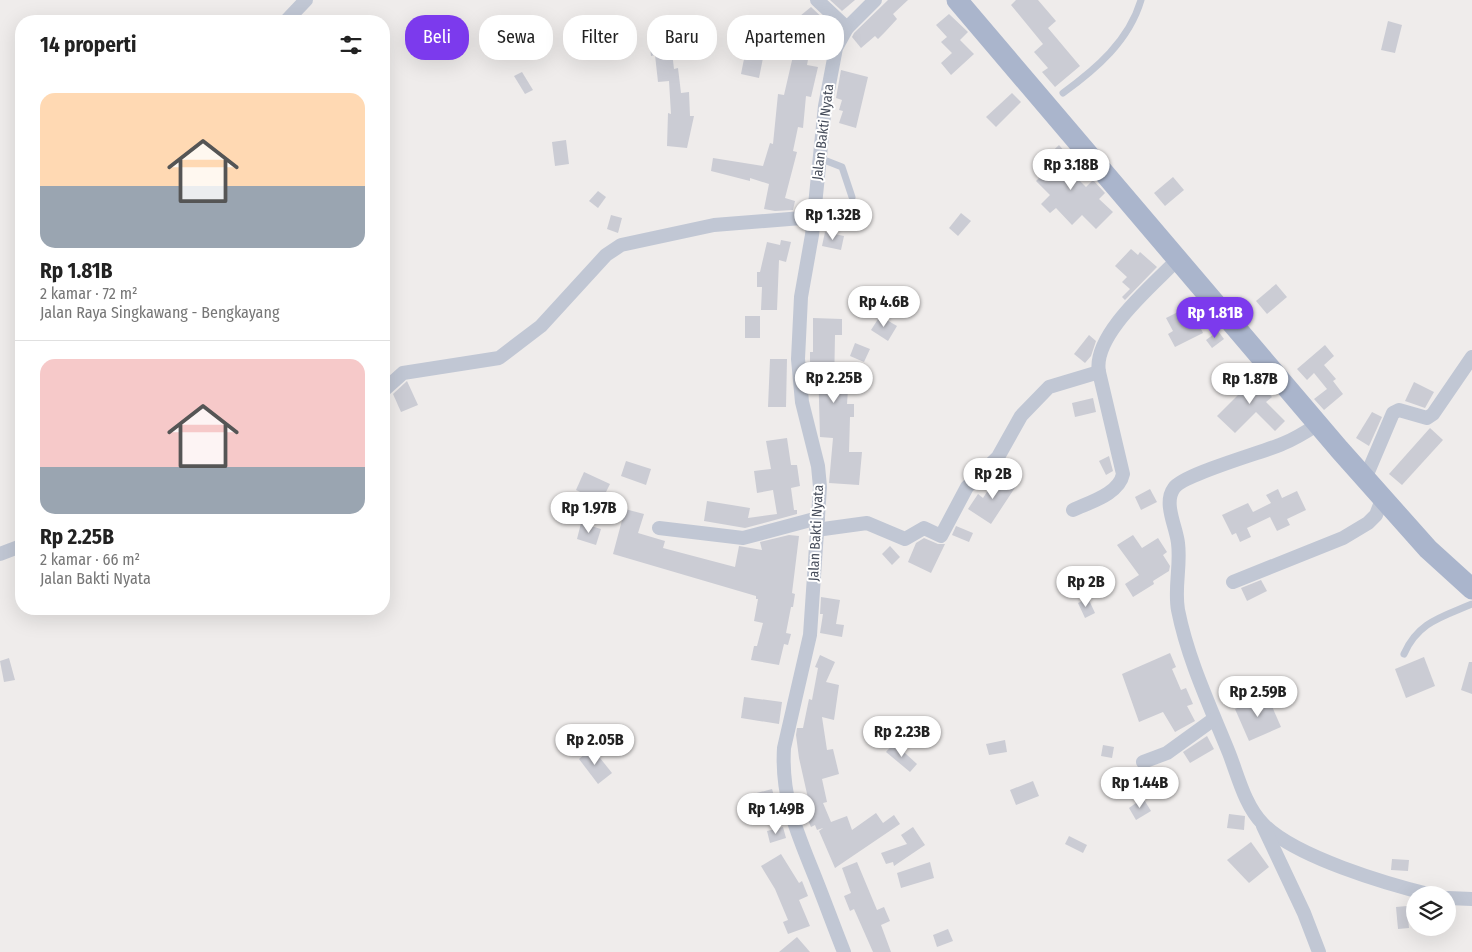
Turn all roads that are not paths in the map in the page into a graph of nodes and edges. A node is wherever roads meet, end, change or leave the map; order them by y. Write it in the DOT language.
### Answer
graph roads {
  1 [pos="306,0"];
  2 [pos="817,0"];
  3 [pos="876,0"];
  4 [pos="957,0"];
  5 [pos="1141,0"];
  6 [pos="292,15"];
  7 [pos="847,28"];
  8 [pos="1057,97"];
  9 [pos="819,158"];
  10 [pos="852,197"];
  11 [pos="814,217"];
  12 [pos="1177,260"];
  13 [pos="1472,357"];
  14 [pos="1099,372"];
  15 [pos="390,384"];
  16 [pos="1318,424"];
  17 [pos="1366,478"];
  18 [pos="1383,497"];
  19 [pos="1073,510"];
  20 [pos="817,524"];
  21 [pos="659,528"];
  22 [pos="15,549"];
  23 [pos="1,556"];
  24 [pos="1233,582"];
  25 [pos="1472,589"];
  26 [pos="1472,604"];
  27 [pos="1404,654"];
  28 [pos="1214,719"];
  29 [pos="1143,762"];
  30 [pos="1262,823"];
  31 [pos="1406,887"];
  32 [pos="1456,898"];
  33 [pos="1472,899"];
  34 [pos="844,952"];
  35 [pos="1319,952"];
  1 -- 6 [label="street"];
  2 -- 7 [label="street"];
  3 -- 7 [label="street, Jalan Bakti Nyata"];
  4 -- 8 [label="main road"];
  5 -- 8 [label="lane"];
  7 -- 9 [label="street, Jalan Bakti Nyata"];
  8 -- 12 [label="main road"];
  9 -- 10 [label="lane"];
  9 -- 11 [label="street, Jalan Bakti Nyata"];
  11 -- 15 [label="street"];
  11 -- 20 [label="street, Jalan Bakti Nyata"];
  12 -- 14 [label="street"];
  12 -- 16 [label="main road"];
  13 -- 17 [label="street"];
  14 -- 19 [label="street"];
  14 -- 20 [label="street"];
  16 -- 17 [label="main road"];
  16 -- 28 [label="street"];
  17 -- 18 [label="main road"];
  18 -- 24 [label="street"];
  18 -- 25 [label="main road"];
  20 -- 21 [label="street"];
  20 -- 34 [label="street, Jalan Bakti Nyata"];
  22 -- 23 [label="street"];
  26 -- 27 [label="lane"];
  28 -- 29 [label="street"];
  28 -- 30 [label="street"];
  30 -- 31 [label="street"];
  30 -- 35 [label="street"];
  32 -- 33 [label="street"];
}
